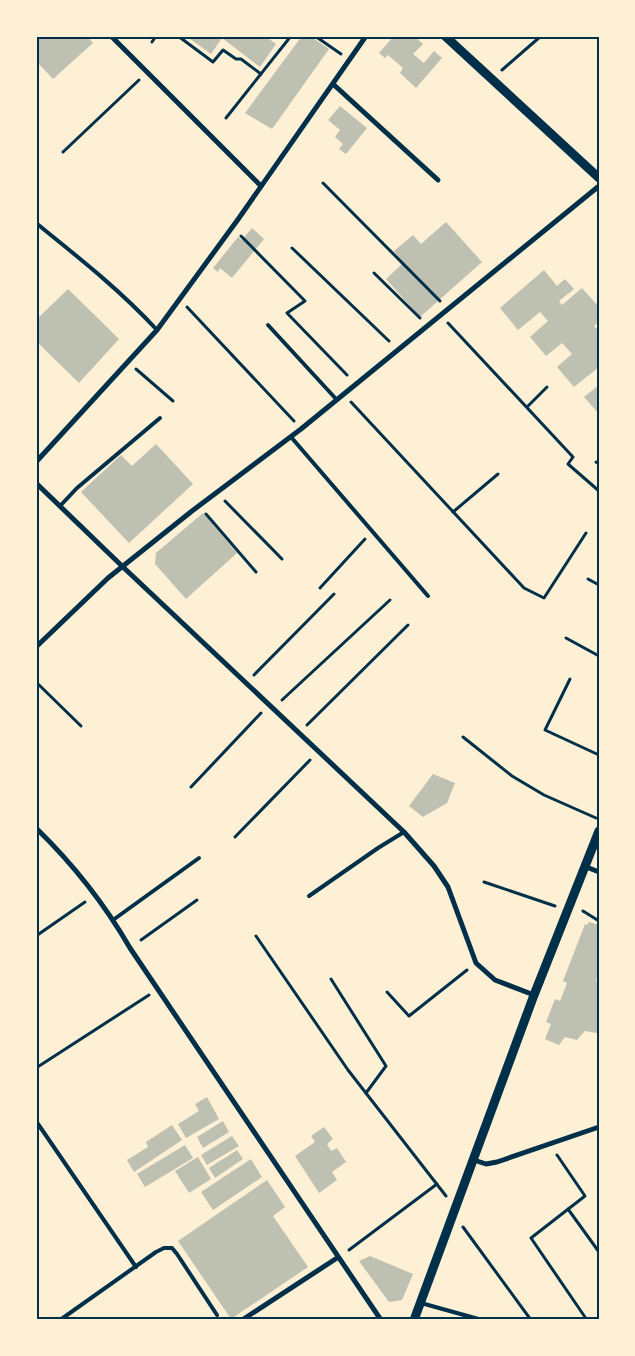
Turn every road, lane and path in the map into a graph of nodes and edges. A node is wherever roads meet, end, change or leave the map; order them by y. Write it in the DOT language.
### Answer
graph roads {
  1 [pos="111,36"];
  2 [pos="156,36"];
  3 [pos="178,36"];
  4 [pos="291,36"];
  5 [pos="315,36"];
  6 [pos="366,36"];
  7 [pos="445,36"];
  8 [pos="541,36"];
  9 [pos="152,42"];
  10 [pos="341,54"];
  11 [pos="147,72"];
  12 [pos="261,74"];
  13 [pos="491,79"];
  14 [pos="333,84"];
  15 [pos="226,118"];
  16 [pos="63,152"];
  17 [pos="599,178"];
  18 [pos="438,180"];
  19 [pos="323,183"];
  20 [pos="261,186"];
  21 [pos="599,186"];
  22 [pos="36,223"];
  23 [pos="235,230"];
  24 [pos="292,248"];
  25 [pos="374,273"];
  26 [pos="180,299"];
  27 [pos="448,309"];
  28 [pos="441,315"];
  29 [pos="268,325"];
  30 [pos="428,325"];
  31 [pos="157,330"];
  32 [pos="398,350"];
  33 [pos="128,362"];
  34 [pos="356,384"];
  35 [pos="547,387"];
  36 [pos="344,394"];
  37 [pos="337,400"];
  38 [pos="173,401"];
  39 [pos="527,407"];
  40 [pos="160,418"];
  41 [pos="302,429"];
  42 [pos="290,437"];
  43 [pos="36,462"];
  44 [pos="498,474"];
  45 [pos="36,483"];
  46 [pos="599,491"];
  47 [pos="216,492"];
  48 [pos="199,505"];
  49 [pos="60,506"];
  50 [pos="453,512"];
  51 [pos="372,532"];
  52 [pos="586,533"];
  53 [pos="282,560"];
  54 [pos="123,567"];
  55 [pos="256,572"];
  56 [pos="588,579"];
  57 [pos="599,585"];
  58 [pos="320,588"];
  59 [pos="334,594"];
  60 [pos="428,596"];
  61 [pos="390,600"];
  62 [pos="408,625"];
  63 [pos="566,638"];
  64 [pos="36,647"];
  65 [pos="599,656"];
  66 [pos="570,679"];
  67 [pos="36,682"];
  68 [pos="246,684"];
  69 [pos="270,707"];
  70 [pos="81,726"];
  71 [pos="298,733"];
  72 [pos="463,737"];
  73 [pos="318,752"];
  74 [pos="599,755"];
  75 [pos="192,787"];
  76 [pos="599,819"];
  77 [pos="36,828"];
  78 [pos="599,831"];
  79 [pos="404,832"];
  80 [pos="235,837"];
  81 [pos="200,858"];
  82 [pos="584,866"];
  83 [pos="599,872"];
  84 [pos="484,882"];
  85 [pos="96,896"];
  86 [pos="309,896"];
  87 [pos="197,900"];
  88 [pos="566,911"];
  89 [pos="113,920"];
  90 [pos="36,936"];
  91 [pos="256,936"];
  92 [pos="130,948"];
  93 [pos="476,963"];
  94 [pos="330,979"];
  95 [pos="157,990"];
  96 [pos="387,992"];
  97 [pos="534,995"];
  98 [pos="36,1068"];
  99 [pos="366,1093"];
  100 [pos="36,1122"];
  101 [pos="599,1127"];
  102 [pos="549,1144"];
  103 [pos="474,1160"];
  104 [pos="437,1184"];
  105 [pos="568,1209"];
  106 [pos="455,1212"];
  107 [pos="599,1252"];
  108 [pos="338,1258"];
  109 [pos="136,1267"];
  110 [pos="421,1303"];
  111 [pos="217,1315"];
  112 [pos="60,1320"];
  113 [pos="242,1320"];
  114 [pos="380,1320"];
  115 [pos="414,1320"];
  116 [pos="482,1320"];
  117 [pos="531,1320"];
  118 [pos="588,1320"];
  1 -- 11 [label="street"];
  2 -- 9 [label="path"];
  3 -- 12 [label="path"];
  4 -- 12 [label="path"];
  5 -- 10 [label="path"];
  6 -- 14 [label="street"];
  7 -- 13 [label="street"];
  8 -- 13 [label="path"];
  11 -- 16 [label="path"];
  11 -- 20 [label="street"];
  12 -- 15 [label="path"];
  13 -- 17 [label="street"];
  14 -- 18 [label="street"];
  14 -- 20 [label="street"];
  19 -- 27 [label="path"];
  20 -- 26 [label="street"];
  21 -- 27 [label="street"];
  22 -- 31 [label="lane"];
  23 -- 34 [label="path"];
  24 -- 32 [label="path"];
  25 -- 30 [label="path"];
  26 -- 31 [label="street"];
  26 -- 41 [label="path"];
  27 -- 28 [label="street"];
  28 -- 30 [label="street"];
  28 -- 39 [label="path"];
  29 -- 37 [label="lane"];
  30 -- 32 [label="street"];
  31 -- 33 [label="street"];
  32 -- 34 [label="street"];
  33 -- 38 [label="path"];
  33 -- 43 [label="street"];
  34 -- 36 [label="street"];
  35 -- 39 [label="path"];
  36 -- 37 [label="street"];
  36 -- 50 [label="path"];
  37 -- 41 [label="street"];
  39 -- 46 [label="path"];
  40 -- 49 [label="lane"];
  41 -- 42 [label="street"];
  42 -- 47 [label="street"];
  42 -- 51 [label="lane"];
  44 -- 50 [label="path"];
  45 -- 49 [label="street"];
  47 -- 48 [label="street"];
  47 -- 53 [label="path"];
  48 -- 54 [label="street"];
  48 -- 55 [label="path"];
  49 -- 54 [label="street"];
  50 -- 52 [label="path"];
  51 -- 58 [label="path"];
  51 -- 60 [label="lane"];
  54 -- 64 [label="street"];
  54 -- 68 [label="street"];
  56 -- 57 [label="path"];
  59 -- 68 [label="path"];
  61 -- 69 [label="path"];
  62 -- 71 [label="path"];
  63 -- 65 [label="path"];
  66 -- 74 [label="path"];
  67 -- 70 [label="path"];
  68 -- 69 [label="street"];
  69 -- 71 [label="street"];
  69 -- 75 [label="path"];
  71 -- 73 [label="street"];
  72 -- 76 [label="path"];
  73 -- 79 [label="street"];
  73 -- 80 [label="path"];
  77 -- 85 [label="street"];
  78 -- 82 [label="street"];
  79 -- 86 [label="lane"];
  79 -- 93 [label="street"];
  81 -- 89 [label="lane"];
  82 -- 83 [label="street"];
  82 -- 88 [label="street"];
  84 -- 88 [label="path"];
  85 -- 89 [label="street"];
  85 -- 90 [label="path"];
  87 -- 92 [label="path"];
  88 -- 97 [label="street"];
  89 -- 92 [label="street"];
  91 -- 99 [label="path"];
  92 -- 95 [label="street"];
  93 -- 96 [label="path"];
  93 -- 97 [label="street"];
  94 -- 99 [label="path"];
  95 -- 98 [label="path"];
  95 -- 108 [label="street"];
  97 -- 103 [label="street"];
  99 -- 104 [label="path"];
  100 -- 109 [label="lane"];
  101 -- 102 [label="street"];
  102 -- 103 [label="street"];
  102 -- 105 [label="path"];
  103 -- 106 [label="street"];
  104 -- 106 [label="path"];
  104 -- 108 [label="path"];
  105 -- 107 [label="path"];
  105 -- 118 [label="path"];
  106 -- 110 [label="street"];
  106 -- 117 [label="path"];
  108 -- 113 [label="street"];
  108 -- 114 [label="street"];
  109 -- 111 [label="lane"];
  109 -- 112 [label="lane"];
  110 -- 115 [label="street"];
  110 -- 116 [label="lane"];
}
